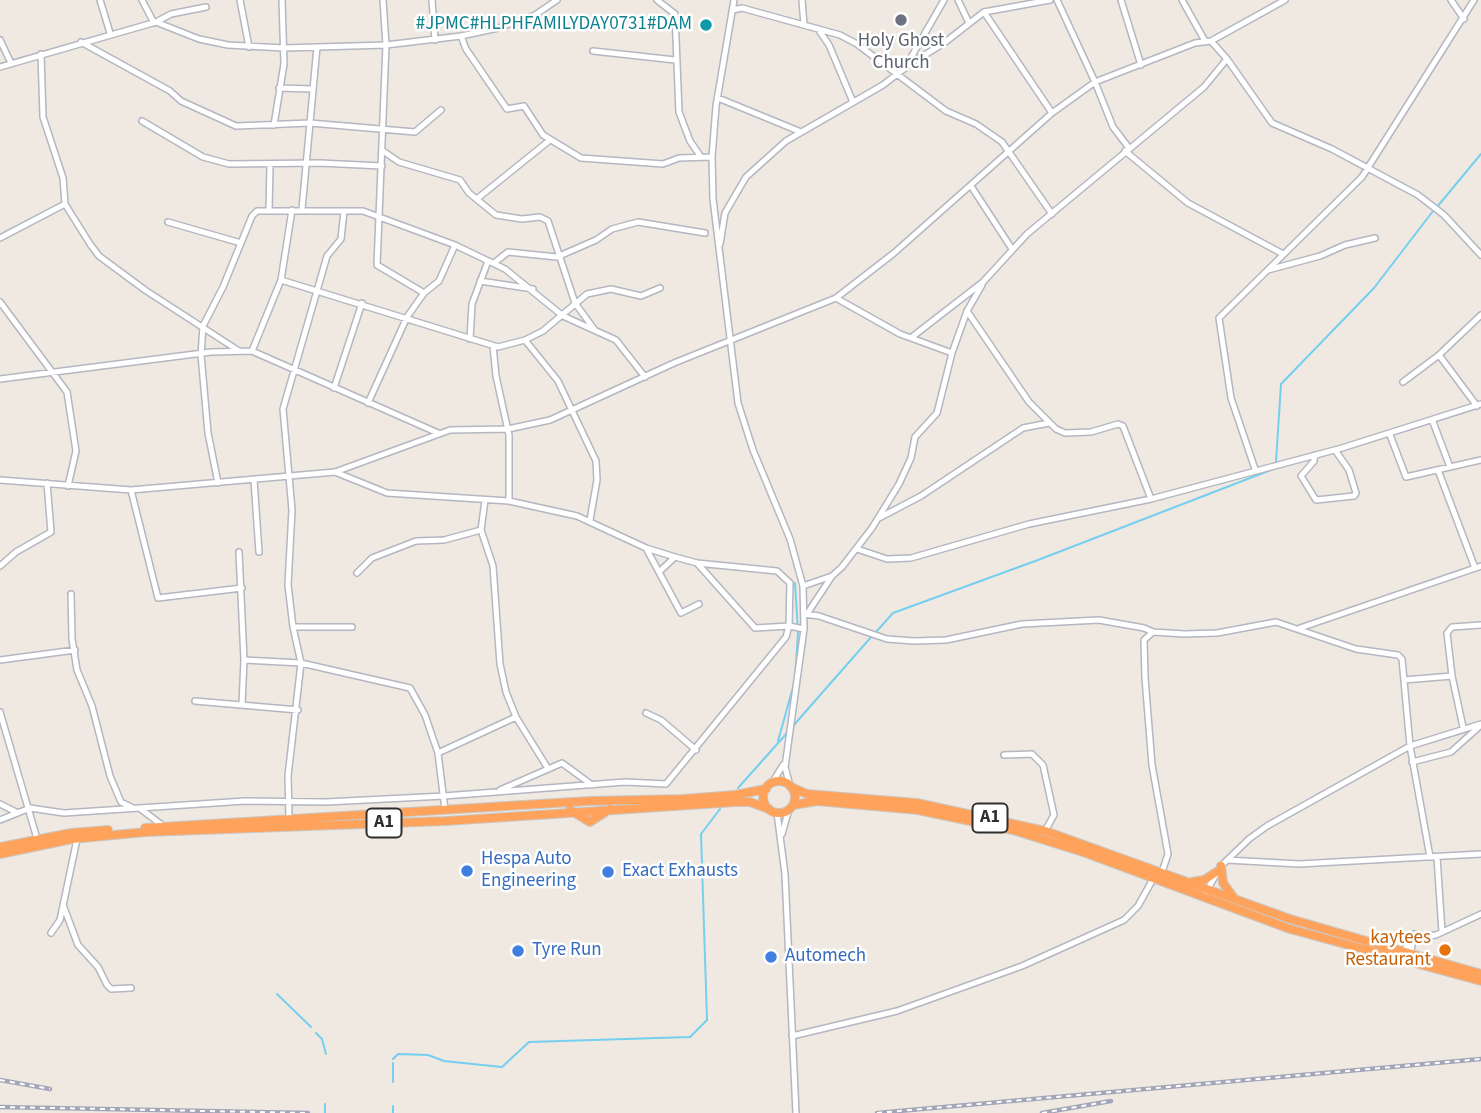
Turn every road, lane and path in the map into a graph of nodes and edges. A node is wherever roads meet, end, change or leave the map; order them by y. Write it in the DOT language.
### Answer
graph roads {
  1 [pos="100,0"];
  2 [pos="142,0"];
  3 [pos="240,0"];
  4 [pos="282,0"];
  5 [pos="383,0"];
  6 [pos="432,0"];
  7 [pos="557,0"];
  8 [pos="657,0"];
  9 [pos="734,0"];
  10 [pos="803,0"];
  11 [pos="944,0"];
  12 [pos="958,0"];
  13 [pos="1050,0"];
  14 [pos="1057,0"];
  15 [pos="1121,0"];
  16 [pos="1182,0"];
  17 [pos="1285,0"];
  18 [pos="1451,0"];
  19 [pos="1474,1"];
  20 [pos="1481,5"];
  21 [pos="206,7"];
  22 [pos="733,10"];
  23 [pos="984,12"];
  24 [pos="1464,19"];
  25 [pos="155,22"];
  26 [pos="969,23"];
  27 [pos="804,26"];
  28 [pos="818,29"];
  29 [pos="110,33"];
  30 [pos="461,36"];
  31 [pos="0,40"];
  32 [pos="435,40"];
  33 [pos="1208,41"];
  34 [pos="81,42"];
  35 [pos="386,45"];
  36 [pos="249,47"];
  37 [pos="317,47"];
  38 [pos="284,48"];
  39 [pos="593,51"];
  40 [pos="41,54"];
  41 [pos="1227,59"];
  42 [pos="675,60"];
  43 [pos="11,62"];
  44 [pos="910,64"];
  45 [pos="1141,65"];
  46 [pos="0,67"];
  47 [pos="898,75"];
  48 [pos="1096,82"];
  49 [pos="279,88"];
  50 [pos="313,89"];
  51 [pos="718,98"];
  52 [pos="853,102"];
  53 [pos="441,110"];
  54 [pos="1052,113"];
  55 [pos="142,121"];
  56 [pos="310,123"];
  57 [pos="274,125"];
  58 [pos="383,129"];
  59 [pos="540,132"];
  60 [pos="801,132"];
  61 [pos="550,141"];
  62 [pos="537,150"];
  63 [pos="1127,150"];
  64 [pos="383,152"];
  65 [pos="1011,152"];
  66 [pos="701,157"];
  67 [pos="712,157"];
  68 [pos="270,165"];
  69 [pos="305,165"];
  70 [pos="382,166"];
  71 [pos="1367,169"];
  72 [pos="971,186"];
  73 [pos="478,198"];
  74 [pos="65,204"];
  75 [pos="302,209"];
  76 [pos="292,210"];
  77 [pos="269,211"];
  78 [pos="344,211"];
  79 [pos="1052,214"];
  80 [pos="381,220"];
  81 [pos="168,222"];
  82 [pos="705,233"];
  83 [pos="0,237"];
  84 [pos="1375,239"];
  85 [pos="241,243"];
  86 [pos="455,246"];
  87 [pos="1012,249"];
  88 [pos="718,251"];
  89 [pos="1283,254"];
  90 [pos="1481,255"];
  91 [pos="557,257"];
  92 [pos="491,262"];
  93 [pos="1268,270"];
  94 [pos="281,280"];
  95 [pos="480,281"];
  96 [pos="983,282"];
  97 [pos="660,288"];
  98 [pos="533,289"];
  99 [pos="318,291"];
  100 [pos="425,293"];
  101 [pos="836,298"];
  102 [pos="0,302"];
  103 [pos="362,303"];
  104 [pos="575,303"];
  105 [pos="967,311"];
  106 [pos="563,316"];
  107 [pos="1481,316"];
  108 [pos="407,317"];
  109 [pos="204,326"];
  110 [pos="596,331"];
  111 [pos="912,337"];
  112 [pos="470,339"];
  113 [pos="525,340"];
  114 [pos="729,343"];
  115 [pos="494,346"];
  116 [pos="239,351"];
  117 [pos="252,351"];
  118 [pos="952,353"];
  119 [pos="201,355"];
  120 [pos="1439,355"];
  121 [pos="294,370"];
  122 [pos="52,374"];
  123 [pos="645,377"];
  124 [pos="0,379"];
  125 [pos="1402,382"];
  126 [pos="334,388"];
  127 [pos="368,403"];
  128 [pos="1479,405"];
  129 [pos="573,410"];
  130 [pos="1433,422"];
  131 [pos="1049,423"];
  132 [pos="508,429"];
  133 [pos="438,433"];
  134 [pos="1390,435"];
  135 [pos="1335,450"];
  136 [pos="1315,455"];
  137 [pos="1481,460"];
  138 [pos="1450,467"];
  139 [pos="1255,469"];
  140 [pos="1437,470"];
  141 [pos="335,472"];
  142 [pos="287,477"];
  143 [pos="0,480"];
  144 [pos="254,480"];
  145 [pos="47,483"];
  146 [pos="218,483"];
  147 [pos="68,486"];
  148 [pos="131,489"];
  149 [pos="1151,499"];
  150 [pos="485,500"];
  151 [pos="509,502"];
  152 [pos="878,519"];
  153 [pos="590,520"];
  154 [pos="481,530"];
  155 [pos="646,548"];
  156 [pos="857,549"];
  157 [pos="239,552"];
  158 [pos="259,552"];
  159 [pos="675,557"];
  160 [pos="697,563"];
  161 [pos="0,566"];
  162 [pos="1478,567"];
  163 [pos="659,572"];
  164 [pos="357,573"];
  165 [pos="832,576"];
  166 [pos="803,586"];
  167 [pos="242,588"];
  168 [pos="71,594"];
  169 [pos="699,604"];
  170 [pos="806,614"];
  171 [pos="1481,625"];
  172 [pos="789,626"];
  173 [pos="293,627"];
  174 [pos="352,627"];
  175 [pos="1300,628"];
  176 [pos="804,629"];
  177 [pos="1153,632"];
  178 [pos="75,650"];
  179 [pos="0,660"];
  180 [pos="244,660"];
  181 [pos="301,663"];
  182 [pos="1452,676"];
  183 [pos="1404,680"];
  184 [pos="195,701"];
  185 [pos="242,704"];
  186 [pos="298,710"];
  187 [pos="0,712"];
  188 [pos="646,713"];
  189 [pos="516,717"];
  190 [pos="1481,724"];
  191 [pos="1463,727"];
  192 [pos="1410,746"];
  193 [pos="696,750"];
  194 [pos="438,753"];
  195 [pos="1004,755"];
  196 [pos="786,756"];
  197 [pos="1412,762"];
  198 [pos="548,767"];
  199 [pos="592,785"];
  200 [pos="769,786"];
  201 [pos="791,787"];
  202 [pos="497,791"];
  203 [pos="444,796"];
  204 [pos="288,800"];
  205 [pos="0,804"];
  206 [pos="791,807"];
  207 [pos="30,808"];
  208 [pos="769,809"];
  209 [pos="142,810"];
  210 [pos="445,811"];
  211 [pos="18,813"];
  212 [pos="778,813"];
  213 [pos="289,817"];
  214 [pos="0,820"];
  215 [pos="446,821"];
  216 [pos="162,825"];
  217 [pos="1045,831"];
  218 [pos="781,837"];
  219 [pos="77,839"];
  220 [pos="38,842"];
  221 [pos="0,847"];
  222 [pos="0,854"];
  223 [pos="1481,854"];
  224 [pos="1434,857"];
  225 [pos="1222,866"];
  226 [pos="1162,872"];
  227 [pos="1153,879"];
  228 [pos="1182,880"];
  229 [pos="1205,894"];
  230 [pos="1241,902"];
  231 [pos="63,905"];
  232 [pos="1481,914"];
  233 [pos="1442,932"];
  234 [pos="51,933"];
  235 [pos="1405,958"];
  236 [pos="1481,974"];
  237 [pos="1481,981"];
  238 [pos="131,988"];
  239 [pos="792,1036"];
  240 [pos="796,1113"];
  1 -- 29 [label="street"];
  2 -- 25 [label="street"];
  3 -- 36 [label="street"];
  4 -- 38 [label="street"];
  5 -- 35 [label="street"];
  6 -- 32 [label="street"];
  7 -- 30 [label="street"];
  8 -- 42 [label="street"];
  9 -- 22 [label="street"];
  10 -- 27 [label="street"];
  11 -- 44 [label="street"];
  12 -- 26 [label="street"];
  13 -- 23 [label="street"];
  14 -- 48 [label="street"];
  15 -- 45 [label="street"];
  16 -- 33 [label="street"];
  17 -- 33 [label="street"];
  18 -- 24 [label="street"];
  19 -- 20 [label="street"];
  19 -- 24 [label="street"];
  21 -- 25 [label="street"];
  22 -- 27 [label="street"];
  22 -- 51 [label="street"];
  23 -- 26 [label="street"];
  23 -- 54 [label="street"];
  24 -- 71 [label="street"];
  25 -- 29 [label="street"];
  25 -- 36 [label="street"];
  26 -- 44 [label="street"];
  27 -- 28 [label="street"];
  28 -- 47 [label="street"];
  28 -- 52 [label="street"];
  29 -- 34 [label="street"];
  30 -- 32 [label="street"];
  30 -- 59 [label="street"];
  31 -- 43 [label="street"];
  32 -- 35 [label="street"];
  33 -- 41 [label="street"];
  33 -- 45 [label="street"];
  34 -- 40 [label="street"];
  34 -- 57 [label="street"];
  35 -- 37 [label="street"];
  35 -- 58 [label="street"];
  36 -- 38 [label="street"];
  37 -- 38 [label="street"];
  37 -- 50 [label="street"];
  38 -- 49 [label="street"];
  39 -- 42 [label="street"];
  40 -- 43 [label="street"];
  40 -- 74 [label="street"];
  41 -- 63 [label="street"];
  41 -- 71 [label="street"];
  42 -- 66 [label="street"];
  43 -- 46 [label="street"];
  44 -- 47 [label="street"];
  45 -- 48 [label="street"];
  47 -- 52 [label="street"];
  47 -- 65 [label="street"];
  48 -- 54 [label="street"];
  48 -- 63 [label="street"];
  49 -- 50 [label="street"];
  49 -- 57 [label="street"];
  50 -- 56 [label="street"];
  51 -- 60 [label="street"];
  51 -- 67 [label="street"];
  52 -- 60 [label="street"];
  53 -- 58 [label="street"];
  54 -- 65 [label="street"];
  55 -- 68 [label="street"];
  56 -- 57 [label="street"];
  56 -- 58 [label="street"];
  56 -- 69 [label="street"];
  58 -- 64 [label="street"];
  59 -- 61 [label="street"];
  59 -- 62 [label="street"];
  60 -- 88 [label="street"];
  61 -- 62 [label="street"];
  61 -- 66 [label="street"];
  62 -- 73 [label="street"];
  63 -- 79 [label="street"];
  63 -- 89 [label="street"];
  64 -- 70 [label="street"];
  64 -- 73 [label="street"];
  65 -- 72 [label="street"];
  65 -- 79 [label="street"];
  66 -- 67 [label="street"];
  67 -- 88 [label="street"];
  68 -- 69 [label="street"];
  68 -- 77 [label="street"];
  69 -- 70 [label="street"];
  69 -- 75 [label="street"];
  70 -- 80 [label="street"];
  71 -- 89 [label="street"];
  71 -- 90 [label="street"];
  72 -- 87 [label="street"];
  72 -- 101 [label="street"];
  73 -- 91 [label="street"];
  74 -- 83 [label="street"];
  74 -- 109 [label="street"];
  75 -- 76 [label="street"];
  75 -- 78 [label="street"];
  76 -- 77 [label="street"];
  76 -- 94 [label="street"];
  77 -- 85 [label="street"];
  78 -- 80 [label="street"];
  78 -- 99 [label="street"];
  79 -- 87 [label="street"];
  80 -- 86 [label="street"];
  80 -- 100 [label="street"];
  81 -- 85 [label="street"];
  82 -- 91 [label="street"];
  84 -- 93 [label="street"];
  85 -- 109 [label="street"];
  86 -- 92 [label="street"];
  86 -- 100 [label="street"];
  87 -- 96 [label="street"];
  88 -- 114 [label="street"];
  89 -- 93 [label="street"];
  91 -- 92 [label="street"];
  91 -- 104 [label="street"];
  92 -- 95 [label="street"];
  92 -- 98 [label="street"];
  93 -- 139 [label="street"];
  94 -- 99 [label="street"];
  94 -- 117 [label="street"];
  95 -- 98 [label="street"];
  95 -- 112 [label="street"];
  96 -- 105 [label="street"];
  96 -- 111 [label="street"];
  97 -- 104 [label="street"];
  98 -- 106 [label="street"];
  99 -- 103 [label="street"];
  99 -- 121 [label="street"];
  100 -- 108 [label="street"];
  101 -- 111 [label="street"];
  101 -- 114 [label="street"];
  102 -- 122 [label="street"];
  103 -- 108 [label="street"];
  103 -- 126 [label="street"];
  104 -- 106 [label="street"];
  104 -- 110 [label="street"];
  105 -- 118 [label="street"];
  105 -- 131 [label="street"];
  106 -- 110 [label="street"];
  106 -- 113 [label="street"];
  107 -- 120 [label="street"];
  108 -- 112 [label="street"];
  108 -- 127 [label="street"];
  109 -- 116 [label="street"];
  109 -- 119 [label="street"];
  110 -- 123 [label="street"];
  111 -- 118 [label="street"];
  112 -- 115 [label="street"];
  113 -- 115 [label="street"];
  113 -- 129 [label="street"];
  114 -- 123 [label="street"];
  114 -- 166 [label="street"];
  115 -- 132 [label="street"];
  116 -- 117 [label="street"];
  116 -- 119 [label="street"];
  117 -- 121 [label="street"];
  118 -- 152 [label="street"];
  119 -- 122 [label="street"];
  119 -- 146 [label="street"];
  120 -- 125 [label="street"];
  120 -- 128 [label="street"];
  121 -- 126 [label="street"];
  121 -- 142 [label="street"];
  122 -- 124 [label="street"];
  122 -- 147 [label="street"];
  123 -- 129 [label="street"];
  126 -- 127 [label="street"];
  127 -- 133 [label="street"];
  128 -- 130 [label="street"];
  129 -- 132 [label="street"];
  129 -- 153 [label="street"];
  130 -- 134 [label="street"];
  130 -- 138 [label="street"];
  131 -- 149 [label="street"];
  131 -- 152 [label="street"];
  132 -- 133 [label="street"];
  132 -- 151 [label="street"];
  133 -- 141 [label="street"];
  134 -- 135 [label="street"];
  134 -- 140 [label="street"];
  135 -- 136 [label="street"];
  135 -- 136 [label="street"];
  136 -- 139 [label="street"];
  137 -- 138 [label="street"];
  138 -- 140 [label="street"];
  139 -- 149 [label="street"];
  140 -- 162 [label="street"];
  141 -- 142 [label="street"];
  141 -- 150 [label="street"];
  142 -- 144 [label="street"];
  142 -- 173 [label="street"];
  143 -- 145 [label="street"];
  144 -- 146 [label="street"];
  144 -- 158 [label="street"];
  145 -- 147 [label="street"];
  145 -- 161 [label="street"];
  146 -- 148 [label="street"];
  147 -- 148 [label="street"];
  148 -- 167 [label="street"];
  149 -- 156 [label="street"];
  150 -- 151 [label="street"];
  150 -- 154 [label="street"];
  151 -- 153 [label="street"];
  152 -- 156 [label="street"];
  153 -- 155 [label="street"];
  154 -- 164 [label="street"];
  154 -- 189 [label="street"];
  155 -- 159 [label="street"];
  155 -- 163 [label="street"];
  156 -- 165 [label="street"];
  157 -- 167 [label="street"];
  159 -- 160 [label="street"];
  159 -- 163 [label="street"];
  160 -- 172 [label="street"];
  160 -- 172 [label="street"];
  162 -- 175 [label="street"];
  163 -- 169 [label="street"];
  165 -- 166 [label="street"];
  165 -- 170 [label="street"];
  166 -- 170 [label="street"];
  167 -- 180 [label="street"];
  168 -- 178 [label="street"];
  170 -- 176 [label="street"];
  170 -- 177 [label="street"];
  171 -- 182 [label="street"];
  172 -- 176 [label="street"];
  172 -- 193 [label="street"];
  173 -- 174 [label="street"];
  173 -- 181 [label="street"];
  175 -- 177 [label="street"];
  175 -- 183 [label="street"];
  176 -- 196 [label="street"];
  177 -- 226 [label="street"];
  178 -- 179 [label="street"];
  178 -- 209 [label="street"];
  180 -- 181 [label="street"];
  180 -- 185 [label="street"];
  181 -- 186 [label="street"];
  181 -- 194 [label="street"];
  182 -- 183 [label="street"];
  182 -- 191 [label="street"];
  183 -- 192 [label="street"];
  184 -- 185 [label="street"];
  185 -- 186 [label="street"];
  186 -- 204 [label="street"];
  187 -- 207 [label="street"];
  188 -- 193 [label="street"];
  189 -- 194 [label="street"];
  189 -- 198 [label="street"];
  190 -- 191 [label="street"];
  190 -- 197 [label="street"];
  191 -- 192 [label="street"];
  192 -- 197 [label="street"];
  192 -- 225 [label="street"];
  193 -- 199 [label="street"];
  194 -- 203 [label="street"];
  195 -- 217 [label="street"];
  196 -- 200 [label="street"];
  196 -- 201 [label="street"];
  197 -- 224 [label="street"];
  198 -- 199 [label="street"];
  198 -- 202 [label="street"];
  199 -- 202 [label="street"];
  200 -- 201 [label="highway, A1"];
  200 -- 208 [label="highway"];
  200 -- 210 [label="highway, A1"];
  201 -- 206 [label="highway"];
  201 -- 217 [label="highway, A1"];
  202 -- 203 [label="street"];
  203 -- 204 [label="street"];
  203 -- 210 [label="street"];
  204 -- 209 [label="street"];
  204 -- 213 [label="street"];
  205 -- 211 [label="street"];
  206 -- 212 [label="highway, A1"];
  206 -- 218 [label="street"];
  206 -- 227 [label="highway, A1"];
  207 -- 209 [label="street"];
  207 -- 211 [label="street"];
  207 -- 220 [label="street"];
  208 -- 212 [label="highway, A1"];
  208 -- 215 [label="highway, A1"];
  209 -- 216 [label="street"];
  210 -- 213 [label="highway, A1"];
  210 -- 215 [label="street"];
  211 -- 214 [label="street"];
  212 -- 218 [label="street"];
  213 -- 216 [label="highway, A1"];
  215 -- 219 [label="highway, A1"];
  216 -- 220 [label="highway, A1"];
  217 -- 226 [label="highway, A1"];
  218 -- 239 [label="street"];
  219 -- 220 [label="highway, A1"];
  219 -- 231 [label="street"];
  220 -- 221 [label="highway, A1"];
  220 -- 222 [label="highway, A1"];
  223 -- 224 [label="street"];
  224 -- 225 [label="street"];
  224 -- 233 [label="street"];
  225 -- 228 [label="highway"];
  225 -- 229 [label="street"];
  225 -- 230 [label="highway"];
  226 -- 228 [label="highway, A1"];
  227 -- 229 [label="highway, A1"];
  227 -- 239 [label="street"];
  228 -- 229 [label="highway, A1"];
  229 -- 230 [label="highway, A1"];
  229 -- 235 [label="highway, A1"];
  230 -- 235 [label="highway, A1"];
  231 -- 234 [label="street"];
  231 -- 238 [label="street"];
  232 -- 233 [label="street"];
  233 -- 235 [label="street"];
  235 -- 236 [label="highway, A1"];
  235 -- 237 [label="highway, A1"];
  239 -- 240 [label="street"];
}
